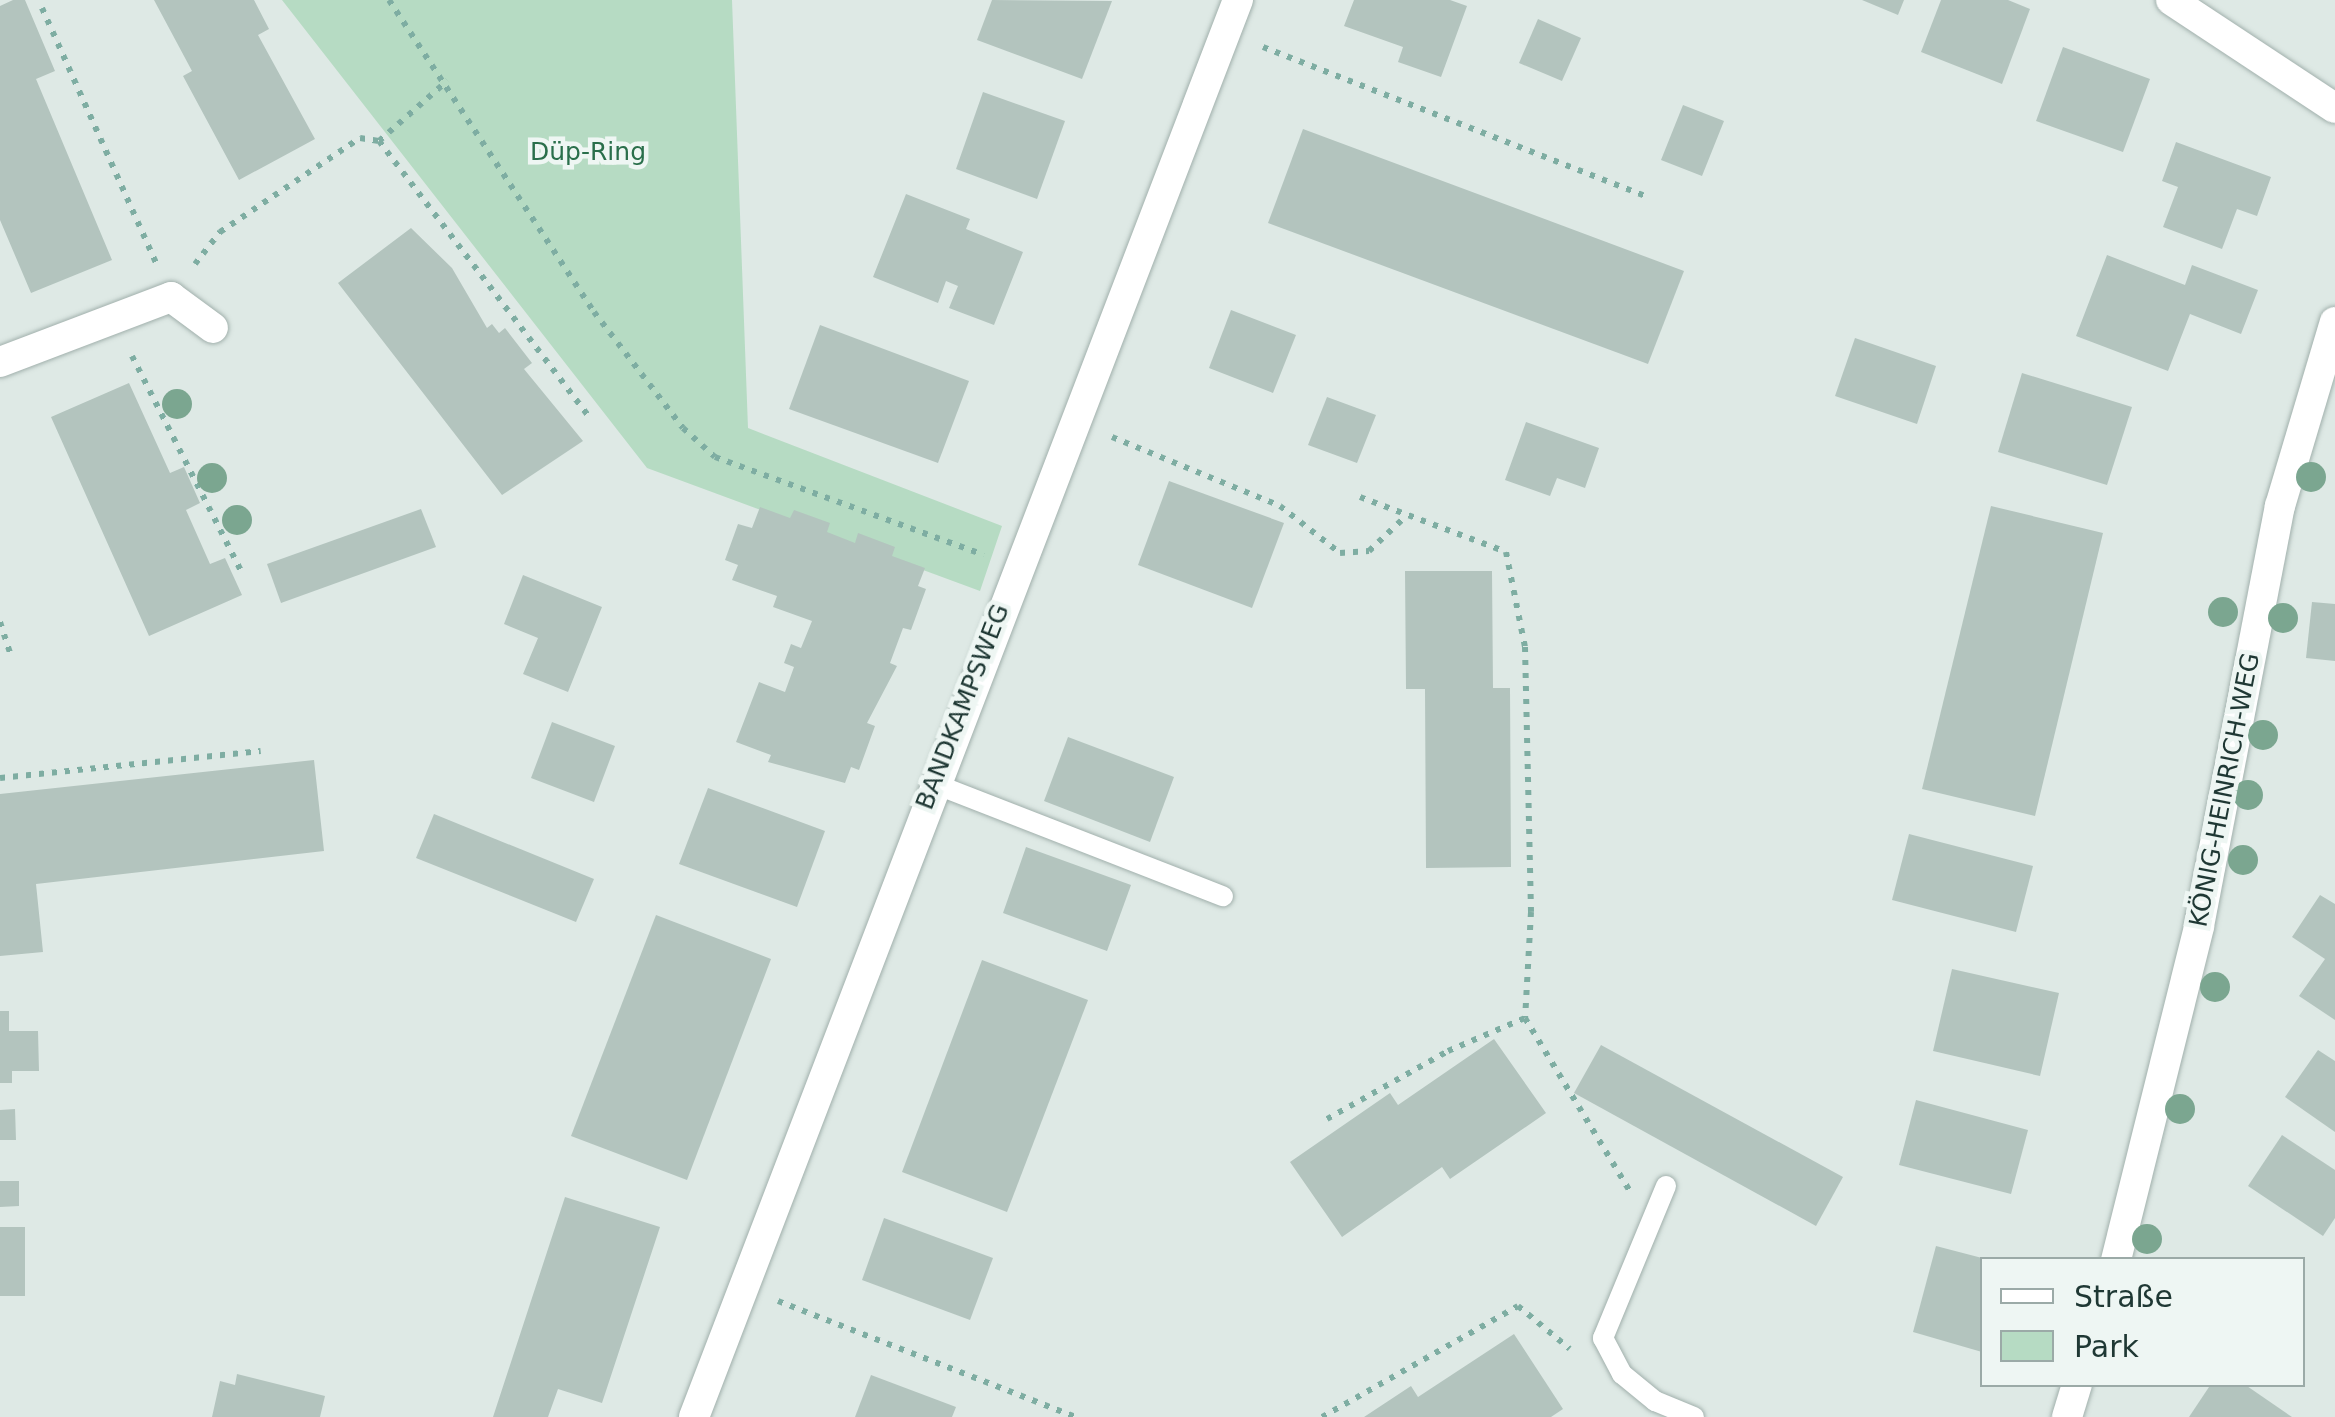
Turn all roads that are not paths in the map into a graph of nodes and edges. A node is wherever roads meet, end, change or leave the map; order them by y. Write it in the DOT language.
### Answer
graph roads {
  1 [pos="1238,0"];
  2 [pos="2172,0"];
  3 [pos="2335,108"];
  4 [pos="2335,322"];
  5 [pos="213,328"];
  6 [pos="0,362"];
  7 [pos="934,784"];
  8 [pos="1223,896"];
  9 [pos="1666,1186"];
  10 [pos="2117,1257"];
  11 [pos="2076,1387"];
  12 [pos="694,1417"];
  13 [pos="1694,1417"];
  14 [pos="2067,1417"];
  1 -- 7 [label="street, BANDKAMPSWEG"];
  2 -- 3 [label="street"];
  4 -- 10 [label="street, KÖNIG-HEINRICH-WEG"];
  5 -- 6 [label="street"];
  7 -- 8 [label="lane"];
  7 -- 12 [label="street, BANDKAMPSWEG"];
  9 -- 13 [label="lane"];
  11 -- 14 [label="street"];
}
